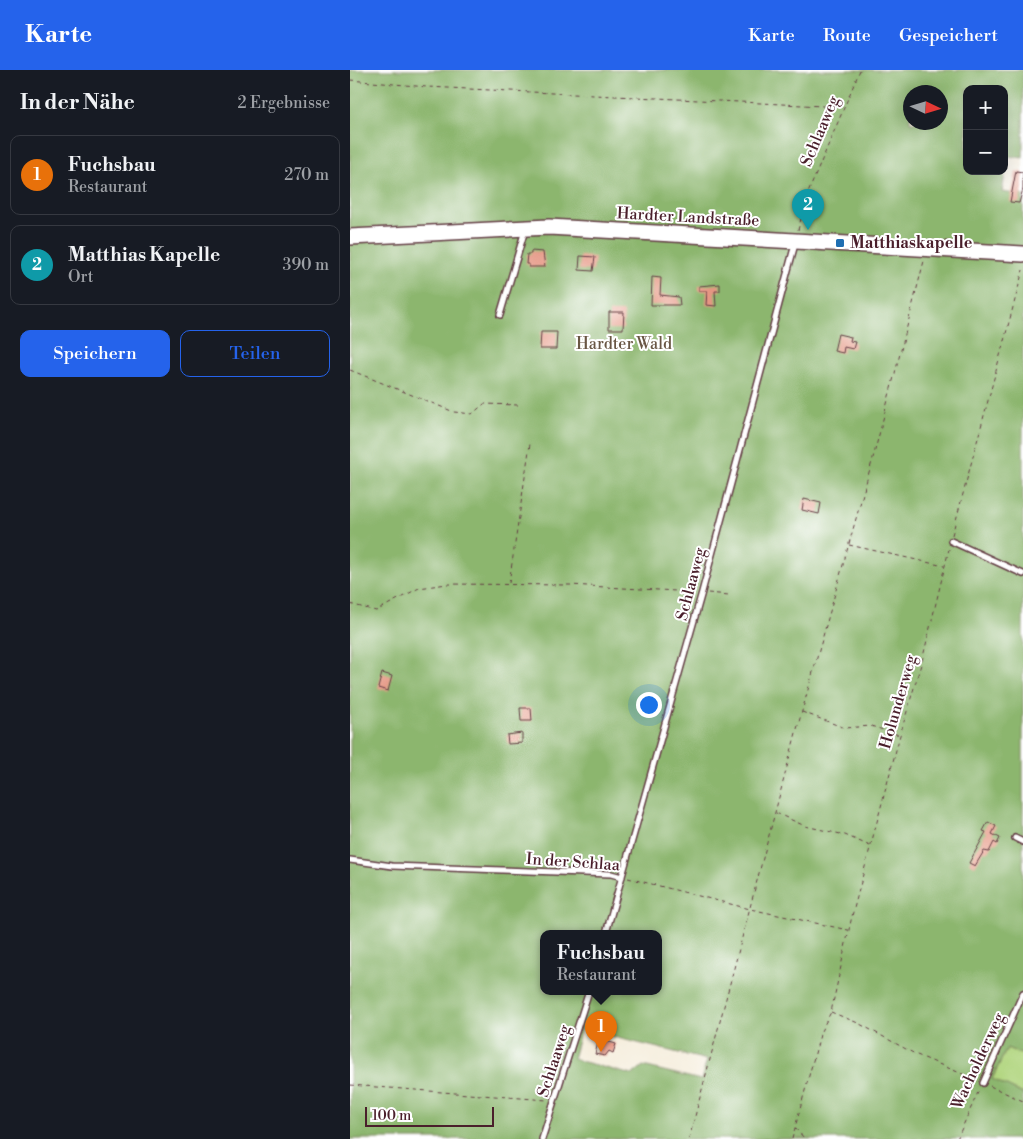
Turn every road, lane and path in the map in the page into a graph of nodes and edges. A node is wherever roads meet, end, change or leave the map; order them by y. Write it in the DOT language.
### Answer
graph roads {
  1 [pos="860,70"];
  2 [pos="350,80"];
  3 [pos="844,107"];
  4 [pos="526,227"];
  5 [pos="796,236"];
  6 [pos="350,237"];
  7 [pos="928,248"];
  8 [pos="1023,254"];
  9 [pos="1023,270"];
  10 [pos="500,315"];
  11 [pos="350,370"];
  12 [pos="518,405"];
  13 [pos="530,444"];
  14 [pos="951,541"];
  15 [pos="848,545"];
  16 [pos="944,566"];
  17 [pos="1023,574"];
  18 [pos="509,584"];
  19 [pos="702,592"];
  20 [pos="729,595"];
  21 [pos="350,604"];
  22 [pos="801,712"];
  23 [pos="900,735"];
  24 [pos="775,813"];
  25 [pos="1015,838"];
  26 [pos="1023,842"];
  27 [pos="871,847"];
  28 [pos="350,860"];
  29 [pos="622,877"];
  30 [pos="750,909"];
  31 [pos="607,930"];
  32 [pos="849,930"];
  33 [pos="1023,993"];
  34 [pos="588,995"];
  35 [pos="831,1012"];
  36 [pos="983,1083"];
  37 [pos="350,1085"];
  38 [pos="555,1101"];
  39 [pos="1023,1101"];
  40 [pos="795,1128"];
  41 [pos="542,1139"];
  42 [pos="689,1139"];
  43 [pos="792,1139"];
  44 [pos="805,1139"];
  45 [pos="957,1139"];
  1 -- 3 [label="path, Schlaaweg"];
  2 -- 3 [label="path"];
  3 -- 5 [label="path, Schlaaweg"];
  4 -- 5 [label="main road, Hardter Landstraße"];
  4 -- 6 [label="main road, Hardter Landstraße"];
  4 -- 10 [label="lane"];
  5 -- 7 [label="main road, Hardter Landstraße"];
  5 -- 19 [label="lane, Schlaaweg"];
  7 -- 8 [label="main road, Hardter Landstraße"];
  7 -- 15 [label="path"];
  9 -- 14 [label="path, Holunderweg"];
  11 -- 12 [label="path"];
  13 -- 18 [label="path"];
  14 -- 16 [label="path, Holunderweg"];
  14 -- 17 [label="lane"];
  15 -- 16 [label="path"];
  15 -- 22 [label="path"];
  16 -- 23 [label="path, Holunderweg"];
  18 -- 19 [label="path"];
  18 -- 21 [label="path"];
  19 -- 20 [label="path"];
  19 -- 29 [label="lane, Schlaaweg"];
  22 -- 23 [label="path"];
  22 -- 24 [label="path"];
  23 -- 27 [label="path, Holunderweg"];
  24 -- 27 [label="path"];
  24 -- 30 [label="path"];
  25 -- 26 [label="lane"];
  27 -- 32 [label="path, Holunderweg"];
  28 -- 29 [label="lane, In der Schlaa"];
  29 -- 30 [label="path, In der Schlaa"];
  29 -- 31 [label="lane, Schlaaweg"];
  30 -- 32 [label="path, In der Schlaa"];
  30 -- 42 [label="path"];
  32 -- 35 [label="path, Holunderweg"];
  33 -- 36 [label="lane, Wacholderweg"];
  34 -- 38 [label="lane, Schlaaweg"];
  35 -- 36 [label="path"];
  35 -- 40 [label="path, Holunderweg"];
  36 -- 39 [label="path"];
  36 -- 45 [label="path, Wacholderweg"];
  37 -- 38 [label="path"];
  38 -- 41 [label="lane, Schlaaweg"];
  40 -- 43 [label="path, Holunderweg"];
  40 -- 44 [label="path"];
}
